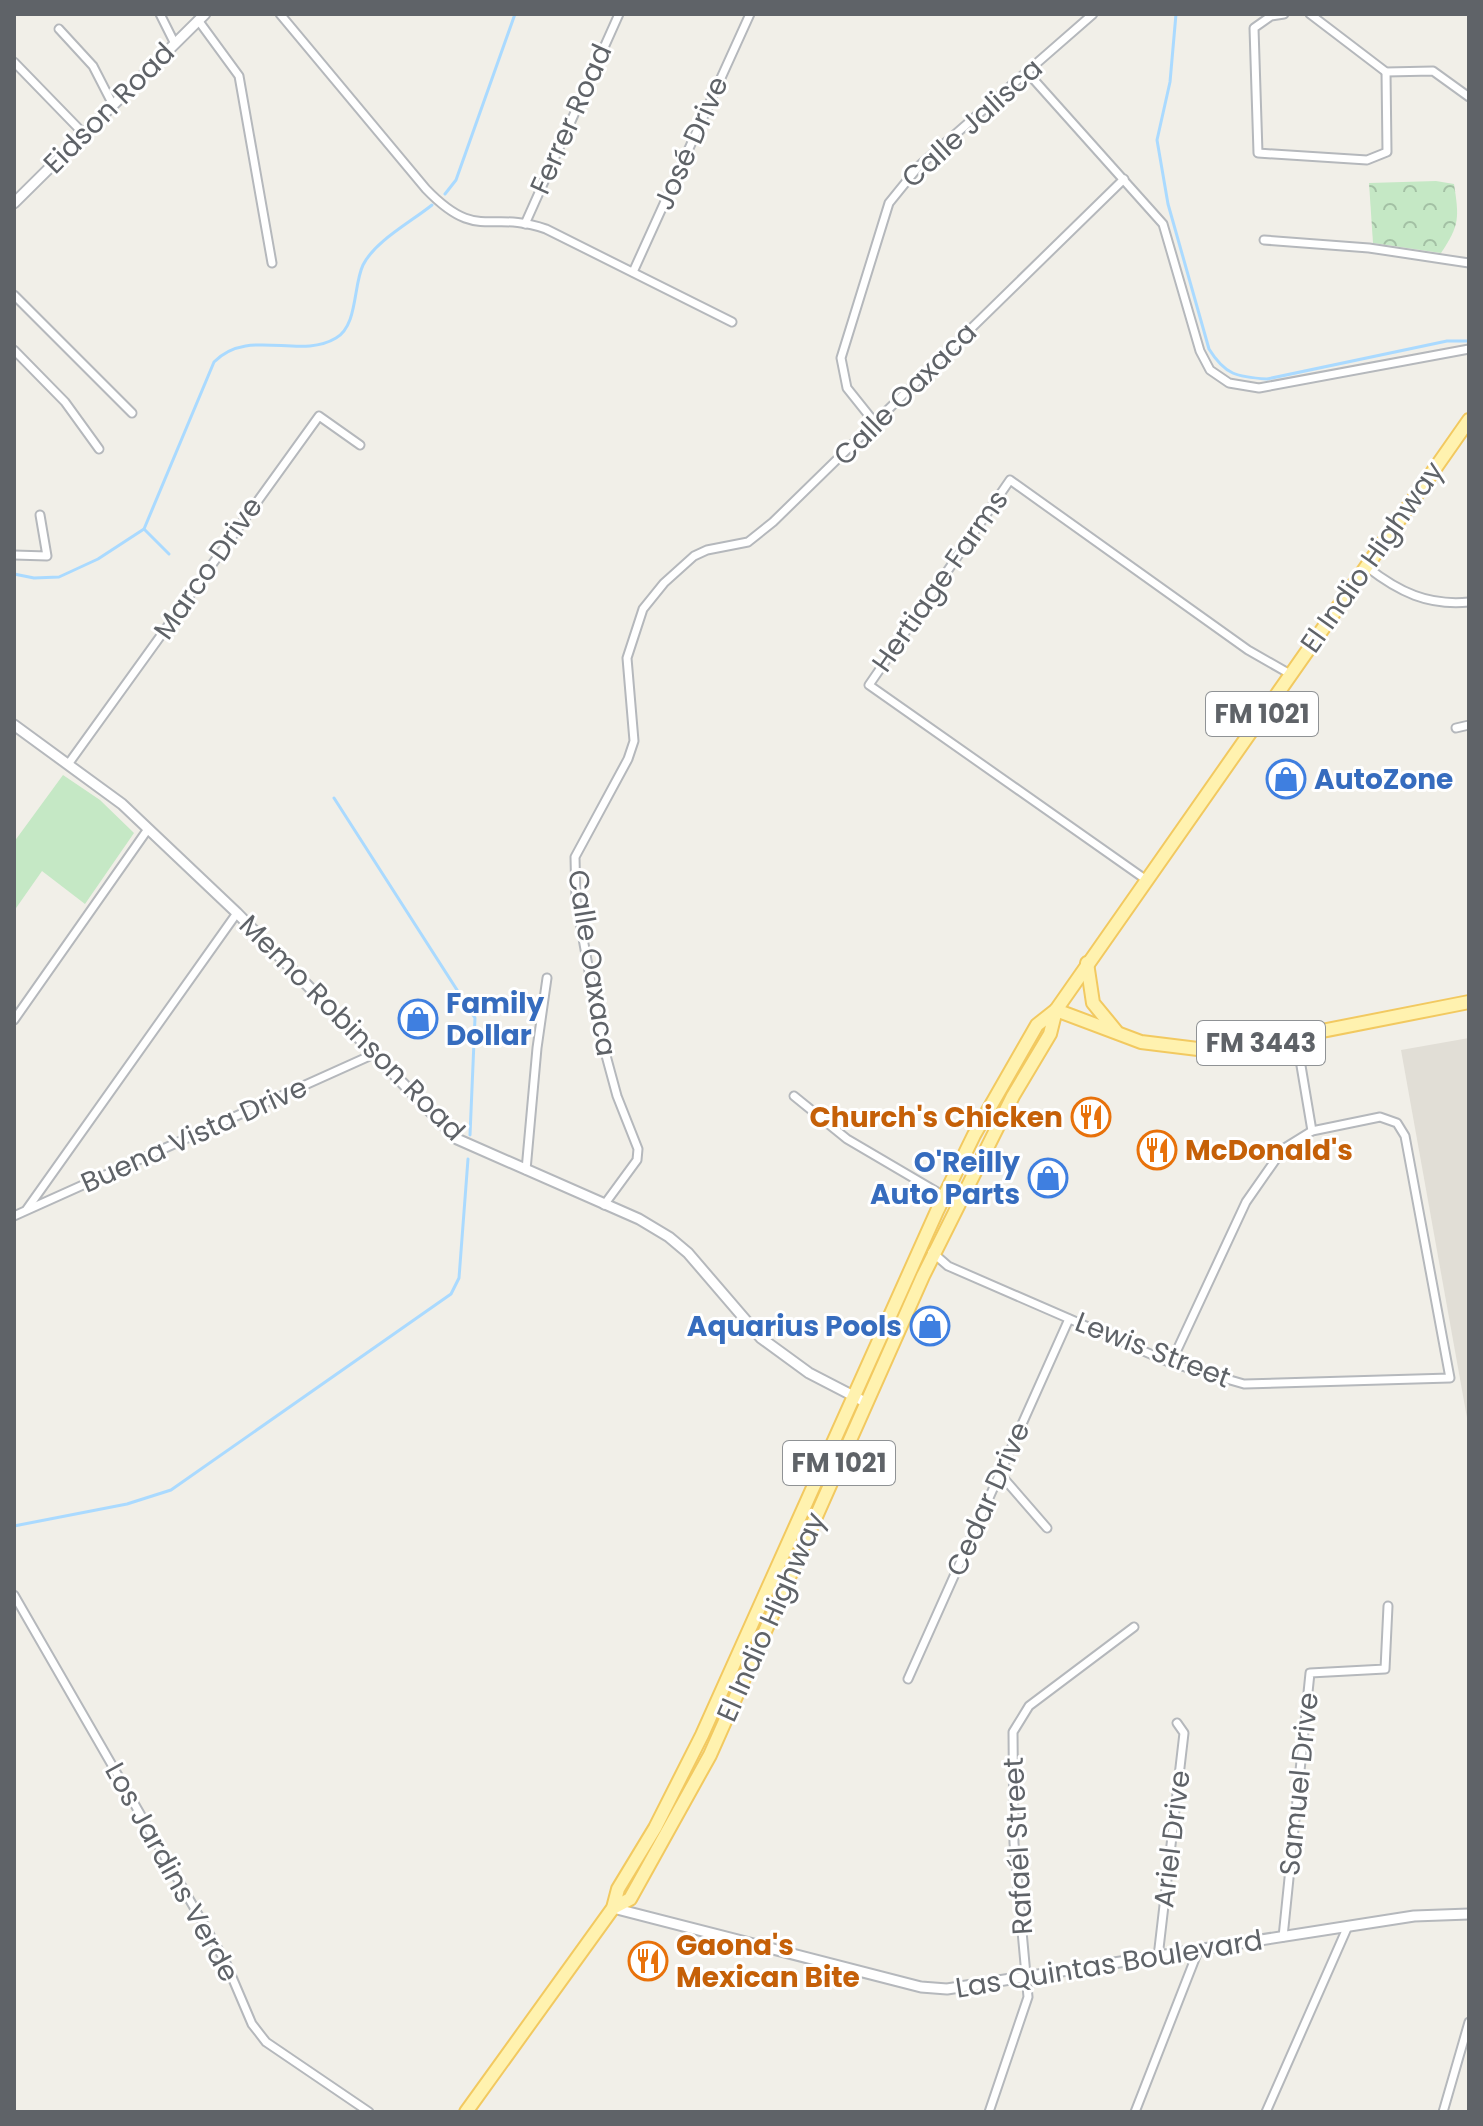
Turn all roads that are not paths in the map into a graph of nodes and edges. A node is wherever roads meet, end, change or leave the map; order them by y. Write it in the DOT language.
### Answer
graph roads {
  1 [pos="160,14"];
  2 [pos="280,14"];
  3 [pos="619,14"];
  4 [pos="750,14"];
  5 [pos="1093,14"];
  6 [pos="1284,14"];
  7 [pos="1310,14"];
  8 [pos="201,17"];
  9 [pos="59,29"];
  10 [pos="174,42"];
  11 [pos="14,62"];
  12 [pos="1027,72"];
  13 [pos="1386,72"];
  14 [pos="1469,97"];
  15 [pos="112,103"];
  16 [pos="83,133"];
  17 [pos="1124,179"];
  18 [pos="14,203"];
  19 [pos="525,224"];
  20 [pos="1264,240"];
  21 [pos="272,263"];
  22 [pos="1469,263"];
  23 [pos="633,272"];
  24 [pos="14,295"];
  25 [pos="732,322"];
  26 [pos="1469,349"];
  27 [pos="14,350"];
  28 [pos="132,413"];
  29 [pos="1469,420"];
  30 [pos="875,423"];
  31 [pos="360,445"];
  32 [pos="99,449"];
  33 [pos="40,515"];
  34 [pos="14,555"];
  35 [pos="1367,567"];
  36 [pos="1469,602"];
  37 [pos="1290,674"];
  38 [pos="14,725"];
  39 [pos="1469,725"];
  40 [pos="1456,728"];
  41 [pos="69,763"];
  42 [pos="148,829"];
  43 [pos="1145,879"];
  44 [pos="237,913"];
  45 [pos="1087,962"];
  46 [pos="547,978"];
  47 [pos="1469,1002"];
  48 [pos="1056,1010"];
  49 [pos="14,1020"];
  50 [pos="1121,1036"];
  51 [pos="1296,1036"];
  52 [pos="374,1054"];
  53 [pos="794,1096"];
  54 [pos="1312,1131"];
  55 [pos="526,1170"];
  56 [pos="944,1196"];
  57 [pos="604,1205"];
  58 [pos="26,1211"];
  59 [pos="14,1216"];
  60 [pos="921,1246"];
  61 [pos="935,1253"];
  62 [pos="1069,1319"];
  63 [pos="1171,1363"];
  64 [pos="853,1397"];
  65 [pos="867,1403"];
  66 [pos="1000,1474"];
  67 [pos="1047,1528"];
  68 [pos="14,1595"];
  69 [pos="1388,1606"];
  70 [pos="1134,1627"];
  71 [pos="908,1679"];
  72 [pos="1177,1723"];
  73 [pos="613,1908"];
  74 [pos="1469,1914"];
  75 [pos="1348,1926"];
  76 [pos="1283,1937"];
  77 [pos="1198,1951"];
  78 [pos="1158,1957"];
  79 [pos="1026,1978"];
  80 [pos="1469,2022"];
  81 [pos="369,2112"];
  82 [pos="466,2112"];
  83 [pos="989,2112"];
  84 [pos="1135,2112"];
  85 [pos="1266,2112"];
  86 [pos="1443,2112"];
  1 -- 10 [label="street"];
  2 -- 19 [label="street"];
  3 -- 19 [label="street, Ferrer Road"];
  4 -- 23 [label="street, José Drive"];
  5 -- 12 [label="street, Calle Jalisca"];
  6 -- 13 [label="street"];
  7 -- 13 [label="street"];
  8 -- 10 [label="street, Eidson Road"];
  8 -- 21 [label="street"];
  9 -- 15 [label="street"];
  10 -- 15 [label="street, Eidson Road"];
  11 -- 16 [label="street"];
  12 -- 17 [label="street"];
  12 -- 30 [label="street, Calle Jalisca"];
  13 -- 14 [label="street"];
  15 -- 16 [label="street, Eidson Road"];
  16 -- 18 [label="street, Eidson Road"];
  17 -- 26 [label="street"];
  17 -- 30 [label="street, Calle Oaxaca"];
  19 -- 23 [label="street"];
  20 -- 22 [label="street"];
  23 -- 25 [label="street"];
  24 -- 28 [label="street"];
  27 -- 32 [label="street"];
  29 -- 35 [label="main road, El Indio Highway / FM 1021"];
  30 -- 57 [label="street, Calle Oaxaca"];
  31 -- 41 [label="street, Marco Drive"];
  33 -- 34 [label="street"];
  35 -- 36 [label="street"];
  35 -- 37 [label="main road, El Indio Highway / FM 1021"];
  37 -- 43 [label="main road, El Indio Highway / FM 1021"];
  37 -- 43 [label="street, Hertiage Farms"];
  38 -- 41 [label="street, Memo Robinson Road"];
  39 -- 40 [label="street"];
  41 -- 42 [label="street, Memo Robinson Road"];
  42 -- 44 [label="street, Memo Robinson Road"];
  42 -- 49 [label="street"];
  43 -- 45 [label="main road, El Indio Highway / FM 1021"];
  44 -- 52 [label="street, Memo Robinson Road"];
  44 -- 58 [label="street"];
  45 -- 48 [label="main road, El Indio Highway / FM 1021"];
  45 -- 50 [label="main road"];
  46 -- 55 [label="street"];
  47 -- 51 [label="main road, FM 3443"];
  48 -- 50 [label="main road, FM 3443"];
  48 -- 56 [label="main road, El Indio Highway / FM 1021"];
  48 -- 61 [label="main road, El Indio Highway / FM 1021"];
  50 -- 51 [label="main road, FM 3443"];
  51 -- 54 [label="street"];
  52 -- 55 [label="street, Memo Robinson Road"];
  52 -- 58 [label="street, Buena Vista Drive"];
  53 -- 56 [label="street"];
  54 -- 63 [label="street"];
  54 -- 63 [label="street, Lewis Street"];
  55 -- 57 [label="street, Memo Robinson Road"];
  56 -- 60 [label="main road, El Indio Highway / FM 1021"];
  57 -- 64 [label="street, Memo Robinson Road"];
  58 -- 59 [label="street, Buena Vista Drive"];
  60 -- 61 [label="street, Lewis Street"];
  60 -- 64 [label="main road, El Indio Highway / FM 1021"];
  61 -- 62 [label="street, Lewis Street"];
  61 -- 65 [label="main road, El Indio Highway / FM 1021"];
  62 -- 63 [label="street, Lewis Street"];
  62 -- 66 [label="street, Cedar Drive"];
  64 -- 65 [label="street, Memo Robinson Road"];
  64 -- 73 [label="main road, El Indio Highway / FM 1021"];
  65 -- 73 [label="main road, El Indio Highway / FM 1021"];
  66 -- 67 [label="street"];
  66 -- 71 [label="street, Cedar Drive"];
  68 -- 81 [label="street, Los Jardins Verde"];
  69 -- 76 [label="street, Samuel Drive"];
  70 -- 79 [label="street, Rafaél Street"];
  72 -- 78 [label="street, Ariel Drive"];
  73 -- 79 [label="street, Las Quintas Boulevard"];
  73 -- 82 [label="main road, El Indio Highway / FM 1021"];
  74 -- 75 [label="street, Las Quintas Boulevard"];
  75 -- 76 [label="street, Las Quintas Boulevard"];
  75 -- 85 [label="street"];
  76 -- 77 [label="street, Las Quintas Boulevard"];
  77 -- 78 [label="street, Las Quintas Boulevard"];
  77 -- 84 [label="street"];
  78 -- 79 [label="street, Las Quintas Boulevard"];
  79 -- 83 [label="street, Rafaél Street"];
  80 -- 86 [label="street"];
}
